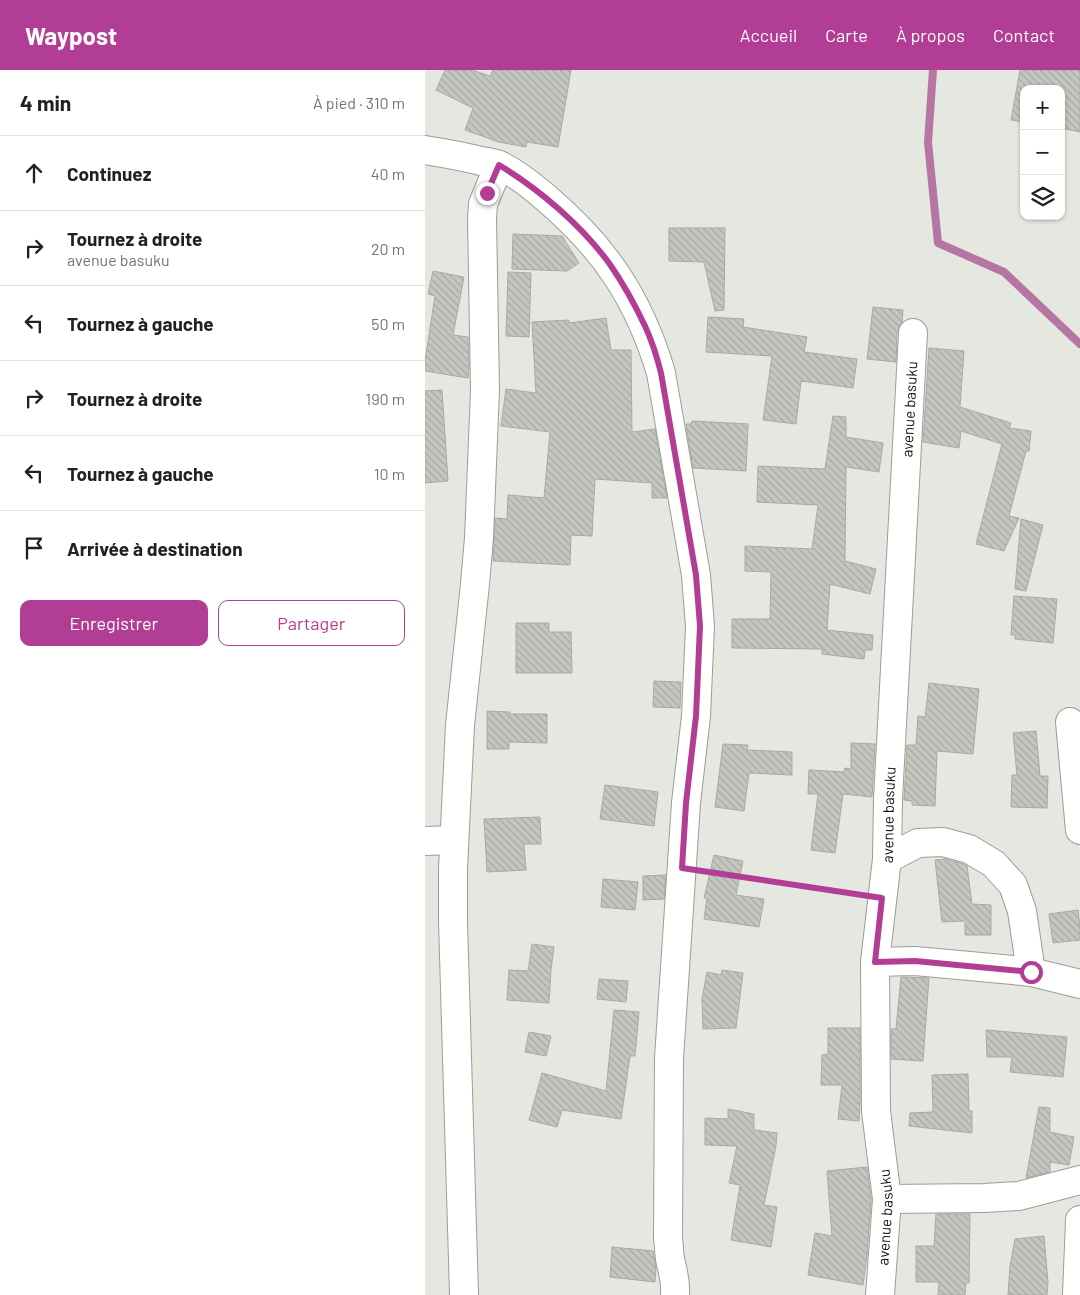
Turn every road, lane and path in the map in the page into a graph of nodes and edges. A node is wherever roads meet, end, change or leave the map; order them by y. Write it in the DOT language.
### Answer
graph roads {
  1 [pos="425,150"];
  2 [pos="499,165"];
  3 [pos="913,333"];
  4 [pos="1070,722"];
  5 [pos="1080,830"];
  6 [pos="454,840"];
  7 [pos="425,841"];
  8 [pos="887,859"];
  9 [pos="682,868"];
  10 [pos="882,898"];
  11 [pos="875,962"];
  12 [pos="1031,972"];
  13 [pos="1080,984"];
  14 [pos="1080,1180"];
  15 [pos="887,1199"];
  16 [pos="1080,1220"];
  17 [pos="464,1295"];
  18 [pos="675,1295"];
  19 [pos="880,1295"];
  20 [pos="1077,1295"];
  1 -- 2 [label="street"];
  2 -- 6 [label="street"];
  2 -- 9 [label="street"];
  3 -- 8 [label="street, avenue basuku"];
  4 -- 5 [label="street"];
  6 -- 7 [label="street"];
  6 -- 17 [label="street"];
  8 -- 10 [label="street, avenue basuku"];
  8 -- 12 [label="street"];
  9 -- 10 [label="path"];
  9 -- 18 [label="street"];
  10 -- 11 [label="street, avenue basuku"];
  11 -- 12 [label="street"];
  11 -- 15 [label="street, avenue basuku"];
  12 -- 13 [label="street"];
  14 -- 15 [label="street"];
  15 -- 19 [label="street, avenue basuku"];
  16 -- 20 [label="street"];
}
